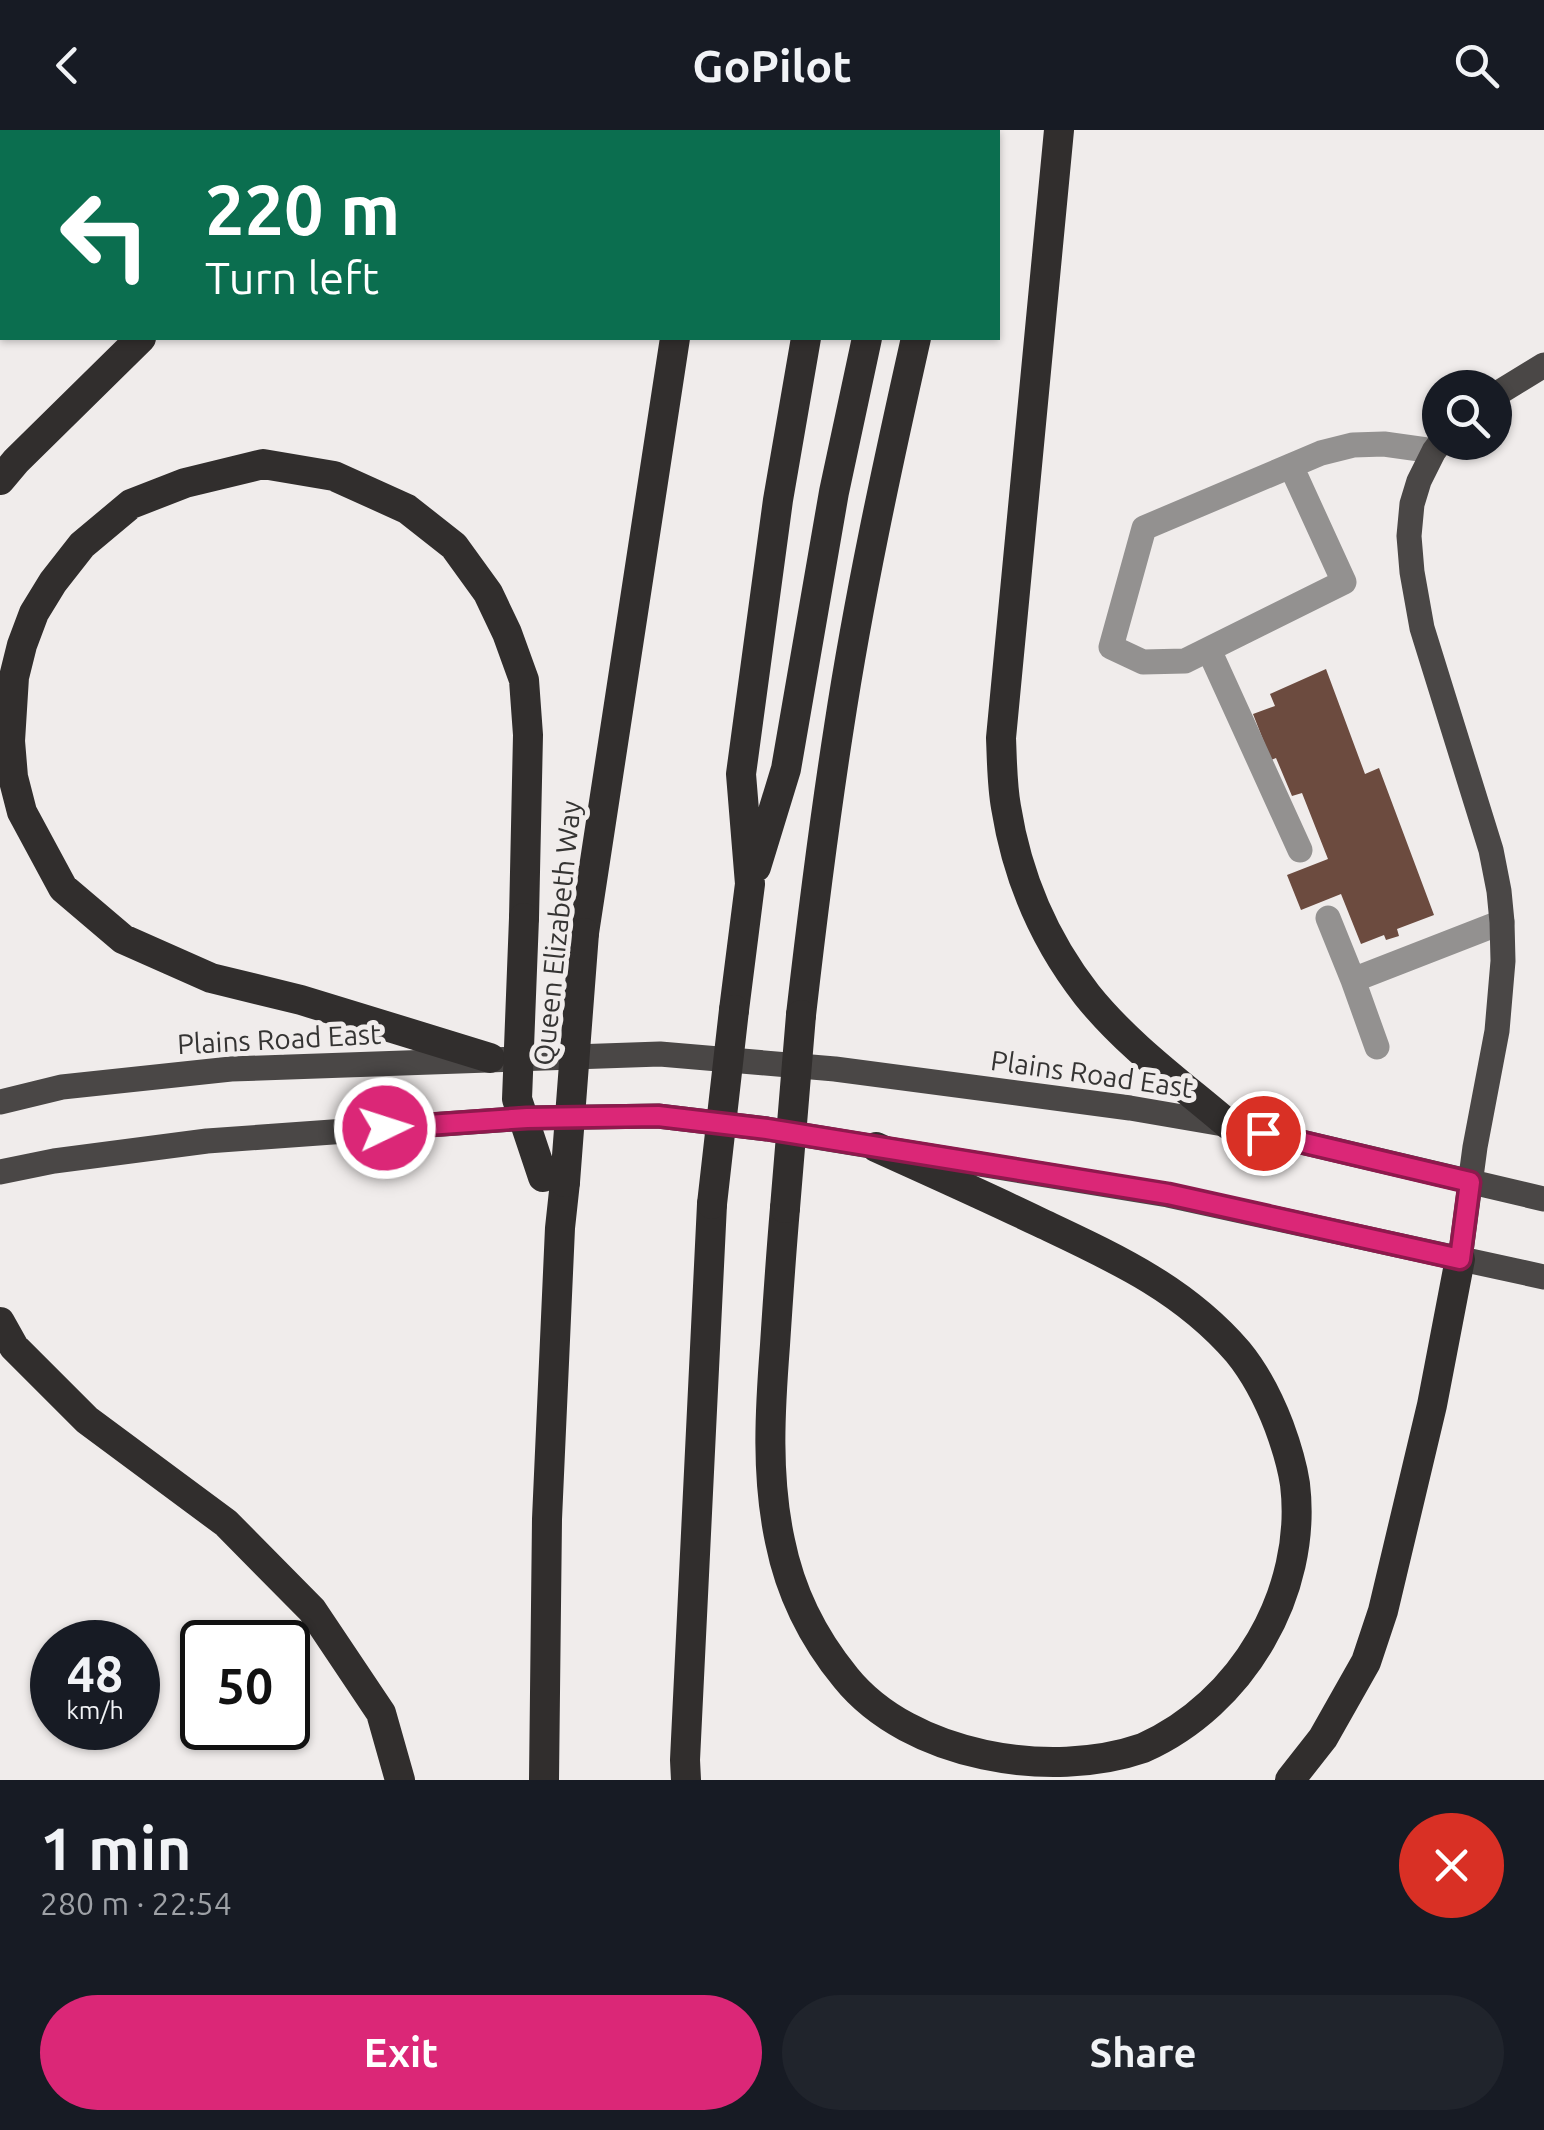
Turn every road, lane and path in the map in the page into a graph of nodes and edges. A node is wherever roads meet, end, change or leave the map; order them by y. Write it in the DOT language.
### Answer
graph roads {
  1 [pos="1059,130"];
  2 [pos="139,340"];
  3 [pos="675,340"];
  4 [pos="806,340"];
  5 [pos="868,340"];
  6 [pos="916,340"];
  7 [pos="1544,364"];
  8 [pos="1512,384"];
  9 [pos="1422,446"];
  10 [pos="1430,460"];
  11 [pos="1290,466"];
  12 [pos="0,480"];
  13 [pos="1208,650"];
  14 [pos="1300,850"];
  15 [pos="750,884"];
  16 [pos="1328,918"];
  17 [pos="1502,922"];
  18 [pos="1353,980"];
  19 [pos="1378,1047"];
  20 [pos="490,1058"];
  21 [pos="0,1102"];
  22 [pos="1229,1125"];
  23 [pos="876,1146"];
  24 [pos="0,1172"];
  25 [pos="554,1179"];
  26 [pos="1470,1182"];
  27 [pos="1544,1198"];
  28 [pos="1460,1259"];
  29 [pos="1544,1277"];
  30 [pos="0,1322"];
  31 [pos="400,1780"];
  32 [pos="544,1780"];
  33 [pos="686,1780"];
  34 [pos="1290,1780"];
  1 -- 22 [label="highway"];
  2 -- 12 [label="highway"];
  3 -- 25 [label="highway, Queen Elizabeth Way, bridge"];
  4 -- 15 [label="highway"];
  5 -- 15 [label="highway"];
  6 -- 23 [label="highway, bridge"];
  7 -- 8 [label="main road"];
  9 -- 11 [label="lane"];
  10 -- 17 [label="main road"];
  11 -- 13 [label="lane"];
  11 -- 13 [label="lane"];
  13 -- 14 [label="lane"];
  15 -- 33 [label="highway, bridge"];
  16 -- 18 [label="lane"];
  17 -- 18 [label="lane"];
  17 -- 26 [label="main road"];
  18 -- 19 [label="lane"];
  20 -- 21 [label="main road, Plains Road East"];
  20 -- 22 [label="main road, Plains Road East"];
  20 -- 25 [label="highway, bridge"];
  22 -- 26 [label="main road, Plains Road East"];
  23 -- 24 [label="main road"];
  23 -- 28 [label="main road"];
  25 -- 32 [label="highway, Queen Elizabeth Way"];
  26 -- 27 [label="main road, Plains Road East"];
  26 -- 28 [label="main road"];
  28 -- 29 [label="main road"];
  28 -- 34 [label="highway"];
  30 -- 31 [label="highway"];
}
